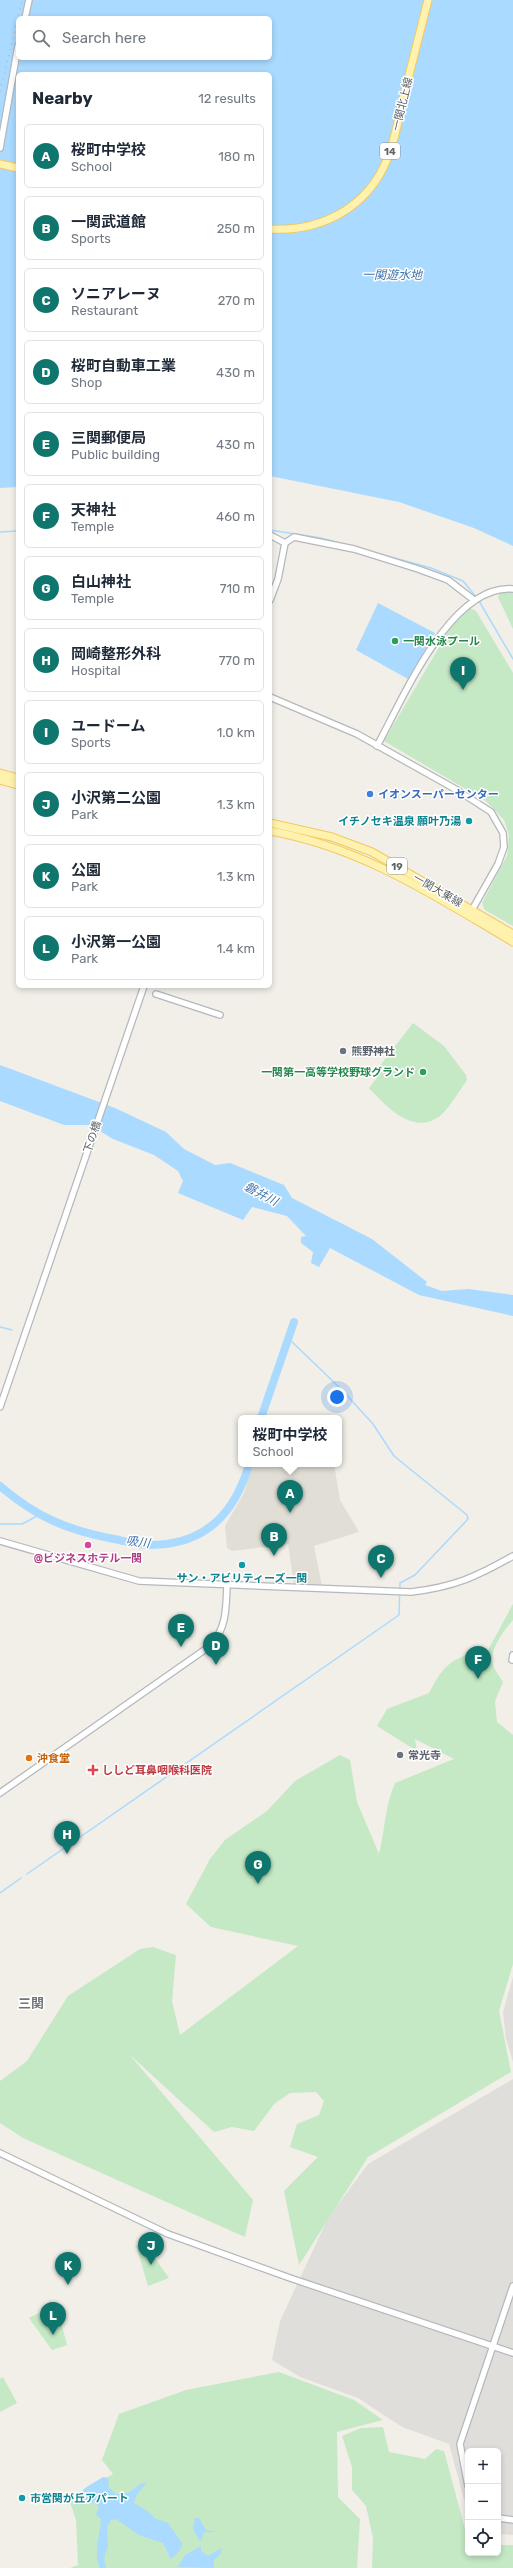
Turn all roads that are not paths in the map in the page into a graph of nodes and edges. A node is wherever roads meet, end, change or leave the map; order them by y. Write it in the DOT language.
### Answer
graph roads {
  1 [pos="29,0"];
  2 [pos="428,0"];
  3 [pos="25,16"];
  4 [pos="16,57"];
  5 [pos="0,148"];
  6 [pos="0,164"];
  7 [pos="16,168"];
  8 [pos="272,229"];
  9 [pos="272,536"];
  10 [pos="285,543"];
  11 [pos="513,589"];
  12 [pos="272,595"];
  13 [pos="474,600"];
  14 [pos="272,698"];
  15 [pos="377,746"];
  16 [pos="0,773"];
  17 [pos="16,777"];
  18 [pos="0,780"];
  19 [pos="16,784"];
  20 [pos="272,823"];
  21 [pos="272,831"];
  22 [pos="472,910"];
  23 [pos="513,934"];
  24 [pos="513,942"];
  25 [pos="143,988"];
  26 [pos="156,994"];
  27 [pos="220,1015"];
  28 [pos="0,1407"];
  29 [pos="0,1541"];
  30 [pos="513,1556"];
  31 [pos="227,1585"];
  32 [pos="0,1793"];
  33 [pos="0,2152"];
  34 [pos="513,2286"];
  35 [pos="493,2346"];
  36 [pos="513,2353"];
  37 [pos="468,2484"];
  38 [pos="501,2518"];
  39 [pos="513,2520"];
  1 -- 3 [label="street"];
  2 -- 8 [label="main road, 一関北上線 / 14"];
  4 -- 5 [label="street"];
  6 -- 7 [label="main road"];
  9 -- 10 [label="street"];
  10 -- 12 [label="street"];
  10 -- 13 [label="street"];
  11 -- 13 [label="street"];
  13 -- 15 [label="street"];
  14 -- 15 [label="street"];
  15 -- 22 [label="street"];
  16 -- 17 [label="main road"];
  18 -- 19 [label="main road"];
  20 -- 22 [label="main road, 一関大東線 / 19"];
  21 -- 24 [label="main road, 一関大東線 / 19"];
  22 -- 23 [label="main road, 一関大東線 / 19"];
  25 -- 28 [label="street, 下の橋"];
  26 -- 27 [label="street"];
  29 -- 31 [label="street"];
  30 -- 31 [label="street"];
  31 -- 32 [label="street"];
  33 -- 35 [label="street"];
  34 -- 35 [label="street"];
  35 -- 36 [label="street"];
  35 -- 37 [label="street"];
  38 -- 39 [label="street"];
}
